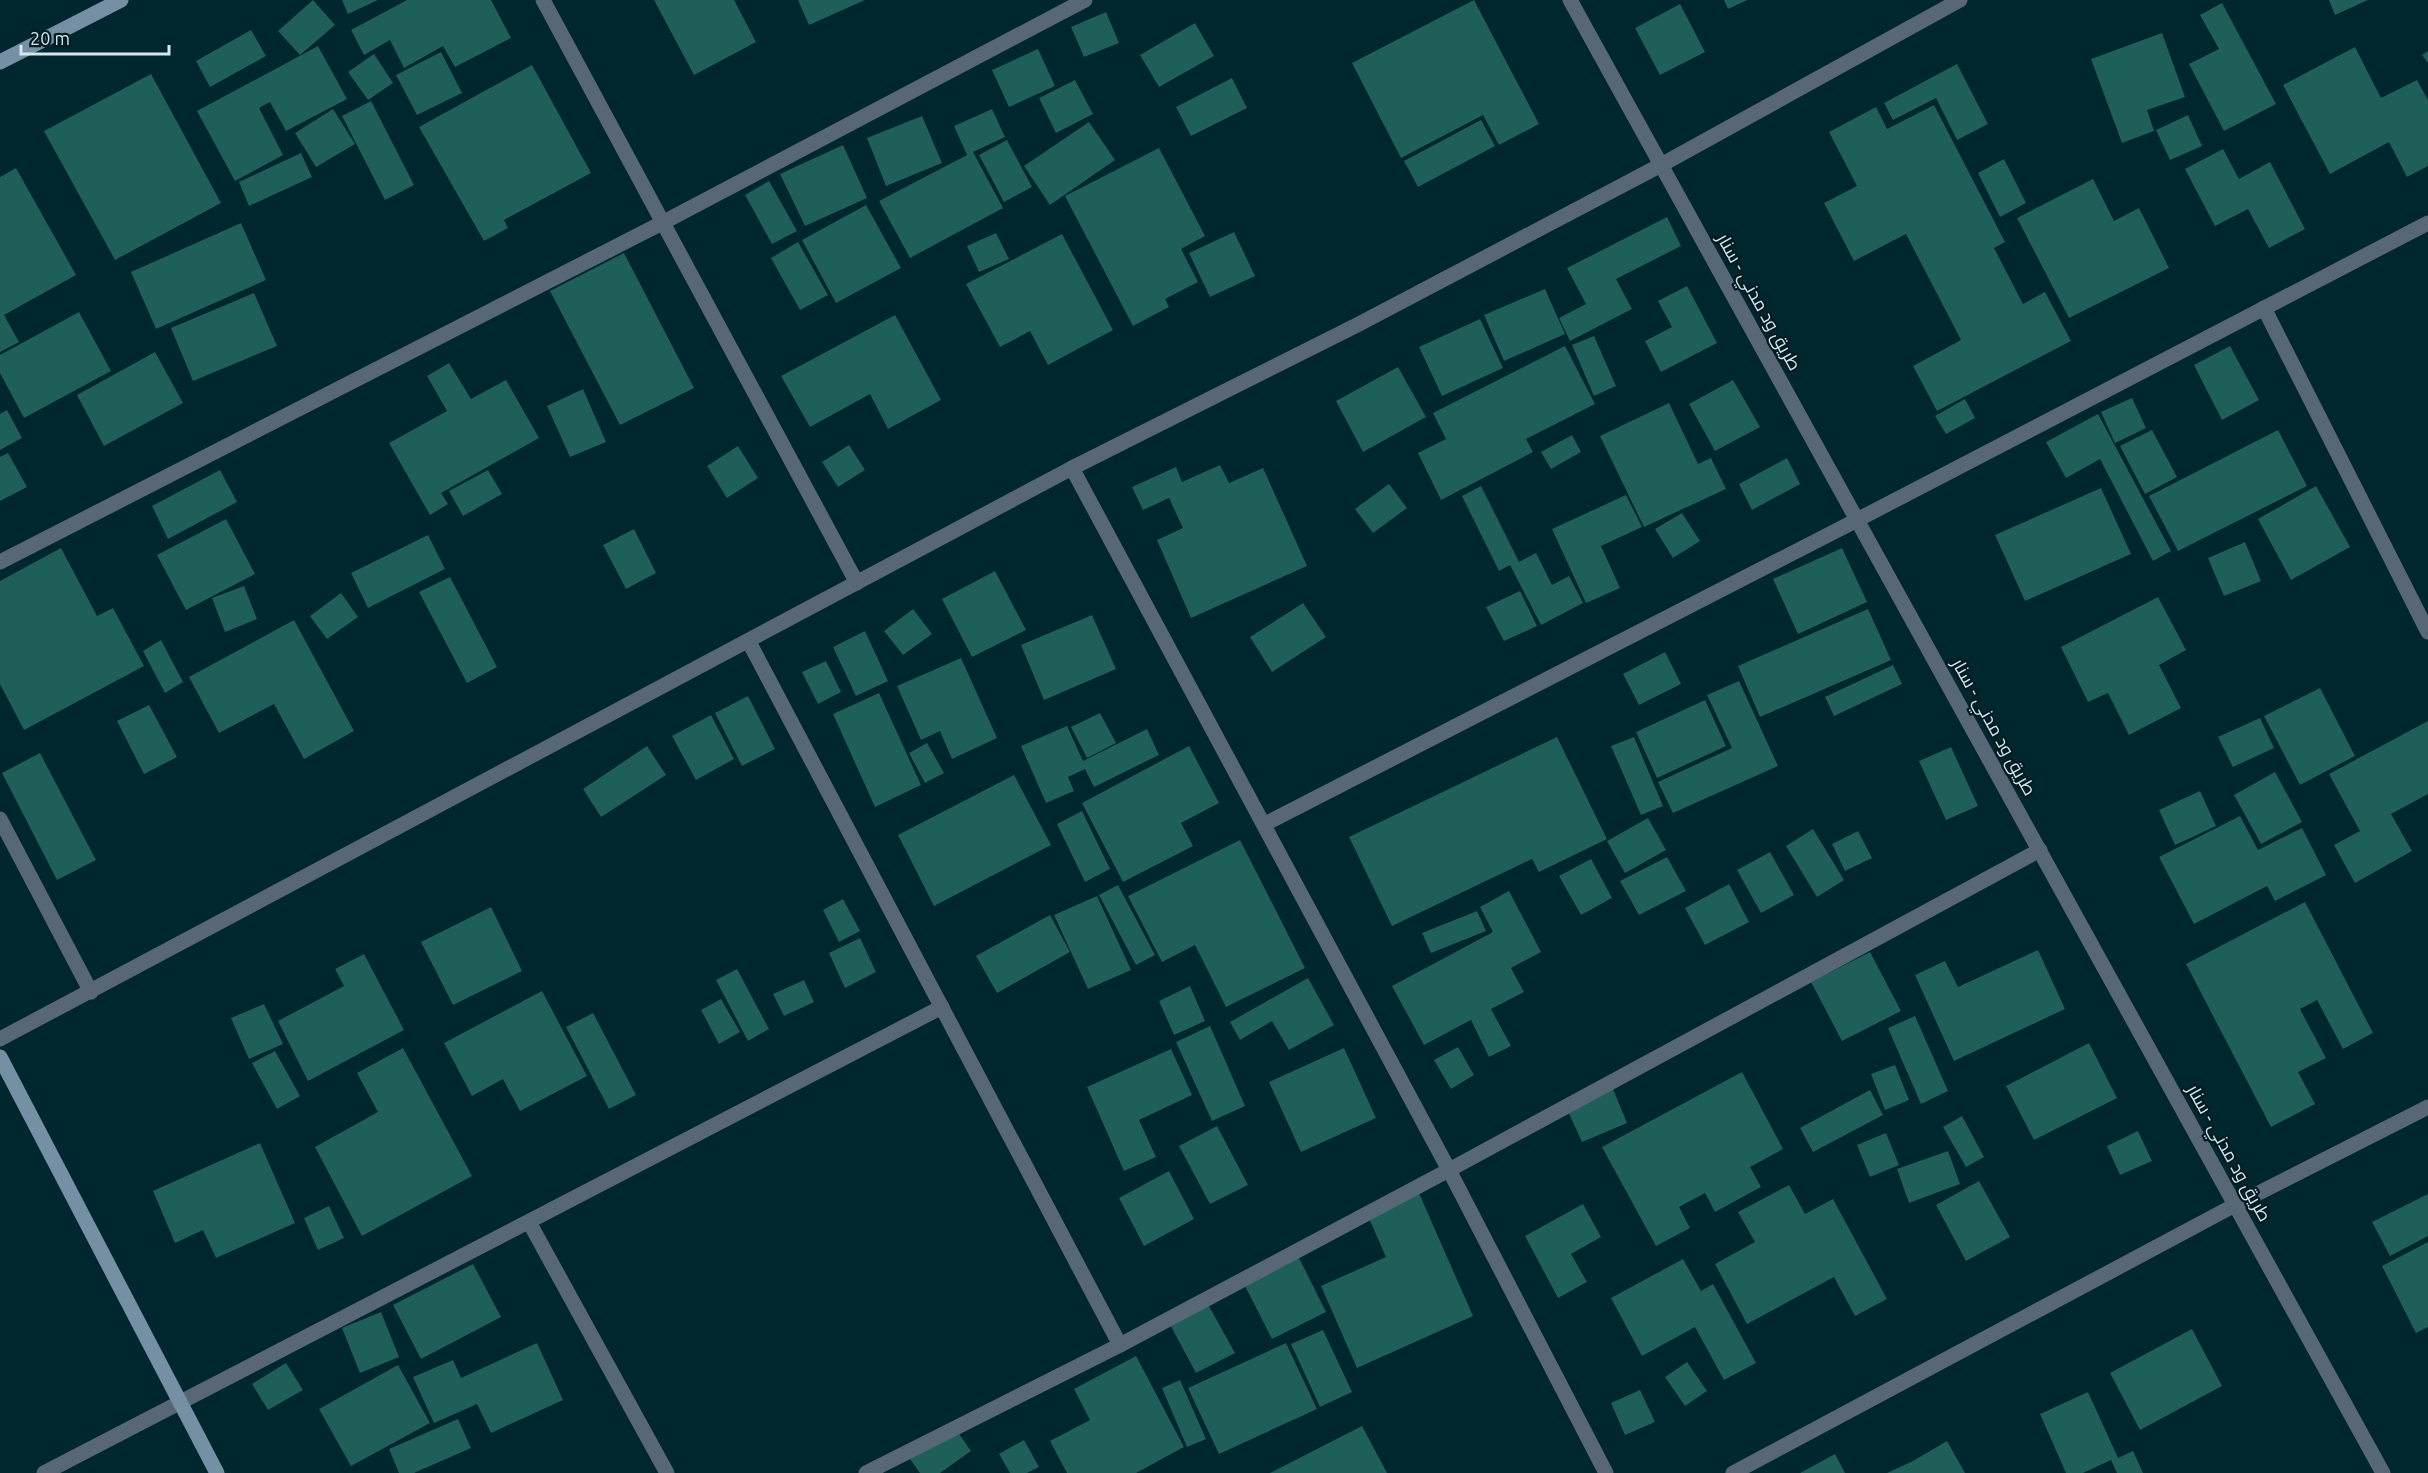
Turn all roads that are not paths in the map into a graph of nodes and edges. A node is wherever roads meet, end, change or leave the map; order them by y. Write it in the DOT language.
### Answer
graph roads {
  1 [pos="121,0"];
  2 [pos="543,0"];
  3 [pos="1085,0"];
  4 [pos="1570,0"];
  5 [pos="1960,0"];
  6 [pos="0,62"];
  7 [pos="1661,165"];
  8 [pos="662,223"];
  9 [pos="2428,223"];
  10 [pos="2264,308"];
  11 [pos="1072,468"];
  12 [pos="1857,520"];
  13 [pos="0,562"];
  14 [pos="857,582"];
  15 [pos="2428,632"];
  16 [pos="749,642"];
  17 [pos="0,819"];
  18 [pos="1265,824"];
  19 [pos="2040,850"];
  20 [pos="91,992"];
  21 [pos="942,1007"];
  22 [pos="0,1039"];
  23 [pos="0,1057"];
  24 [pos="2428,1107"];
  25 [pos="1449,1170"];
  26 [pos="2235,1205"];
  27 [pos="530,1222"];
  28 [pos="1120,1346"];
  29 [pos="179,1401"];
  30 [pos="44,1473"];
  31 [pos="217,1473"];
  32 [pos="668,1473"];
  33 [pos="866,1473"];
  34 [pos="1606,1473"];
  35 [pos="1733,1473"];
  36 [pos="2383,1473"];
  1 -- 6 [label="street"];
  2 -- 8 [label="street"];
  3 -- 8 [label="street"];
  4 -- 7 [label="street, طريق ود مدني - سنار"];
  5 -- 7 [label="street"];
  7 -- 11 [label="street"];
  7 -- 12 [label="street, طريق ود مدني - سنار"];
  8 -- 13 [label="street"];
  8 -- 14 [label="street"];
  9 -- 10 [label="street"];
  10 -- 12 [label="street"];
  10 -- 15 [label="street"];
  11 -- 14 [label="street"];
  11 -- 18 [label="street"];
  12 -- 18 [label="street"];
  12 -- 19 [label="street, طريق ود مدني - سنار"];
  14 -- 16 [label="street"];
  16 -- 20 [label="street"];
  16 -- 21 [label="street"];
  17 -- 20 [label="street"];
  18 -- 25 [label="street"];
  19 -- 25 [label="street"];
  19 -- 26 [label="street, طريق ود مدني - سنار"];
  20 -- 22 [label="street"];
  21 -- 27 [label="street"];
  21 -- 28 [label="street"];
  23 -- 29 [label="street"];
  24 -- 26 [label="street"];
  25 -- 28 [label="street"];
  25 -- 34 [label="street"];
  26 -- 35 [label="street"];
  26 -- 36 [label="street, طريق ود مدني - سنار"];
  27 -- 29 [label="street"];
  27 -- 32 [label="street"];
  28 -- 33 [label="street"];
  29 -- 30 [label="street"];
  29 -- 31 [label="street"];
}
